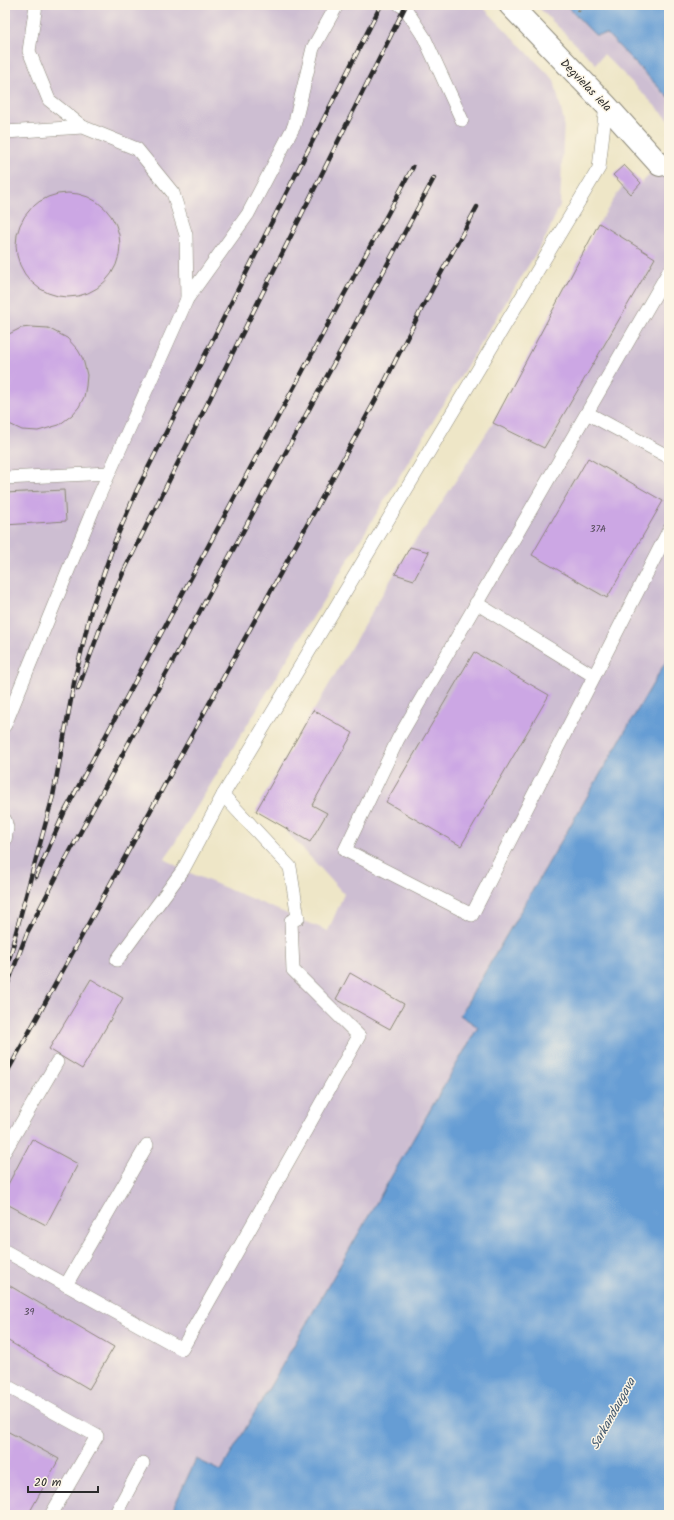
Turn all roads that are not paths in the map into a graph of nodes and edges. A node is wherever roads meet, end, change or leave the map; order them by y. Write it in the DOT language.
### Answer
graph roads {
  1 [pos="36,5"];
  2 [pos="337,5"];
  3 [pos="400,5"];
  4 [pos="510,5"];
  5 [pos="606,105"];
  6 [pos="462,120"];
  7 [pos="83,127"];
  8 [pos="5,132"];
  9 [pos="665,170"];
  10 [pos="669,271"];
  11 [pos="187,299"];
  12 [pos="587,412"];
  13 [pos="669,457"];
  14 [pos="109,473"];
  15 [pos="5,478"];
  16 [pos="669,530"];
  17 [pos="476,603"];
  18 [pos="594,676"];
  19 [pos="5,725"];
  20 [pos="224,795"];
  21 [pos="5,820"];
  22 [pos="5,840"];
  23 [pos="118,960"];
  24 [pos="57,1062"];
  25 [pos="147,1146"];
  26 [pos="5,1151"];
  27 [pos="5,1251"];
  28 [pos="66,1285"];
  29 [pos="5,1386"];
  30 [pos="143,1463"];
  31 [pos="51,1515"];
  32 [pos="115,1515"];
  1 -- 7 [label="lane"];
  2 -- 11 [label="lane"];
  3 -- 6 [label="lane"];
  4 -- 5 [label="street, Degvielas iela"];
  5 -- 9 [label="street, Degvielas iela"];
  5 -- 20 [label="lane"];
  7 -- 8 [label="lane"];
  7 -- 11 [label="lane"];
  10 -- 12 [label="lane"];
  11 -- 14 [label="lane"];
  12 -- 13 [label="lane"];
  12 -- 17 [label="lane"];
  14 -- 15 [label="lane"];
  14 -- 19 [label="lane"];
  16 -- 18 [label="lane"];
  17 -- 18 [label="lane"];
  17 -- 18 [label="lane"];
  20 -- 23 [label="lane"];
  20 -- 28 [label="lane"];
  21 -- 22 [label="lane"];
  24 -- 26 [label="lane"];
  25 -- 28 [label="lane"];
  27 -- 28 [label="lane"];
  29 -- 31 [label="lane"];
  30 -- 32 [label="lane"];
}
